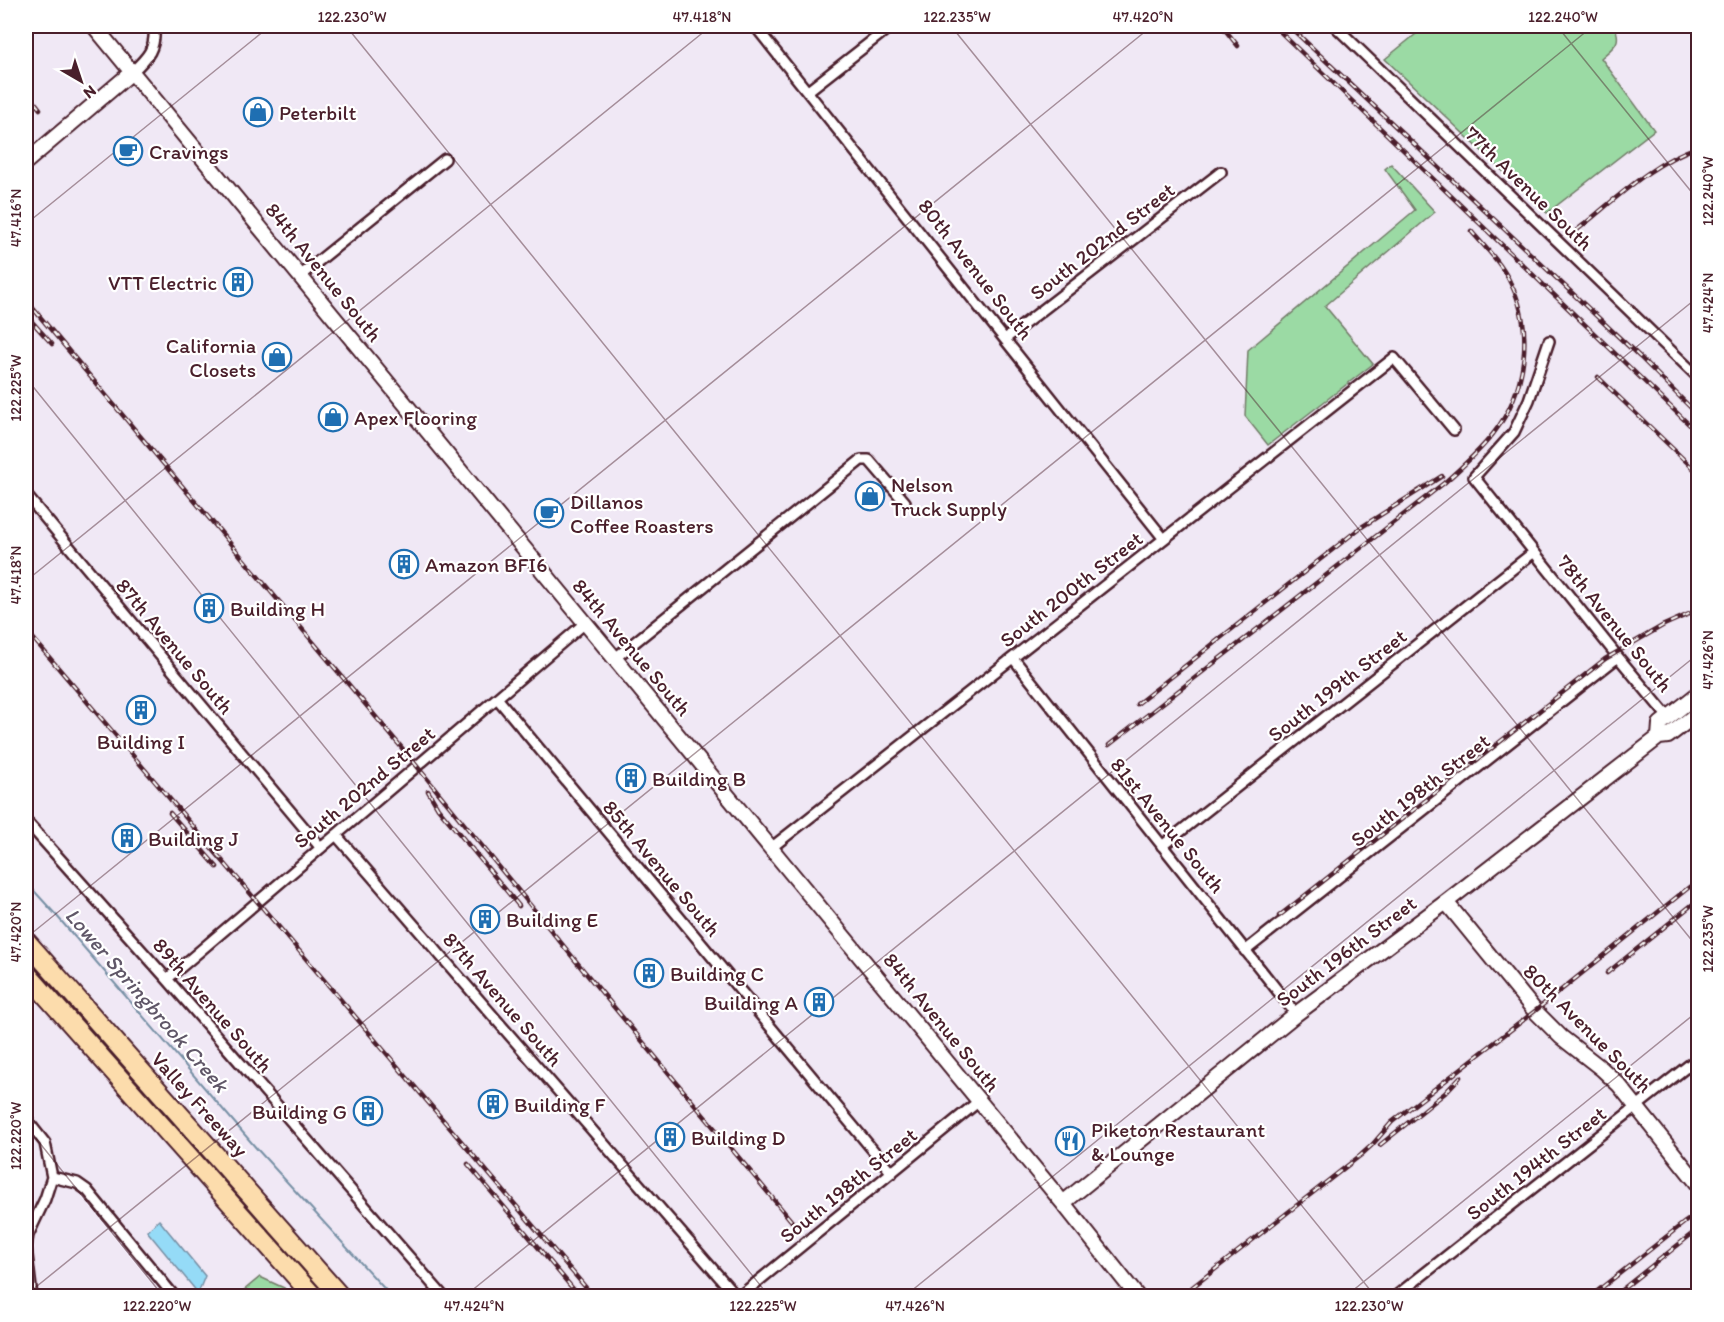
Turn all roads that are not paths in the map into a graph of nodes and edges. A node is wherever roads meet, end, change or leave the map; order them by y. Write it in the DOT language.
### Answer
graph roads {
  1 [pos="94,26"];
  2 [pos="154,26"];
  3 [pos="755,26"];
  4 [pos="891,26"];
  5 [pos="1335,26"];
  6 [pos="132,72"];
  7 [pos="808,92"];
  8 [pos="445,159"];
  9 [pos="26,162"];
  10 [pos="1221,172"];
  11 [pos="300,276"];
  12 [pos="1005,339"];
  13 [pos="1549,341"];
  14 [pos="1698,377"];
  15 [pos="1454,430"];
  16 [pos="26,495"];
  17 [pos="905,502"];
  18 [pos="1164,539"];
  19 [pos="1534,552"];
  20 [pos="585,623"];
  21 [pos="1618,657"];
  22 [pos="1013,658"];
  23 [pos="614,659"];
  24 [pos="1698,694"];
  25 [pos="497,698"];
  26 [pos="1698,713"];
  27 [pos="1668,717"];
  28 [pos="1659,737"];
  29 [pos="26,820"];
  30 [pos="336,835"];
  31 [pos="1162,846"];
  32 [pos="321,848"];
  33 [pos="771,848"];
  34 [pos="1446,902"];
  35 [pos="26,941"];
  36 [pos="1245,951"];
  37 [pos="26,973"];
  38 [pos="167,979"];
  39 [pos="1296,1014"];
  40 [pos="1698,1058"];
  41 [pos="979,1101"];
  42 [pos="1637,1106"];
  43 [pos="26,1119"];
  44 [pos="892,1173"];
  45 [pos="52,1177"];
  46 [pos="1698,1184"];
  47 [pos="1063,1203"];
  48 [pos="27,1275"];
  49 [pos="32,1296"];
  50 [pos="174,1296"];
  51 [pos="313,1296"];
  52 [pos="340,1296"];
  53 [pos="443,1296"];
  54 [pos="738,1296"];
  55 [pos="1137,1296"];
  56 [pos="1396,1296"];
  1 -- 6 [label="main road, 84th Avenue South"];
  2 -- 6 [label="street"];
  3 -- 7 [label="street, 80th Avenue South"];
  4 -- 7 [label="street"];
  5 -- 14 [label="street, 77th Avenue South"];
  6 -- 9 [label="main road"];
  6 -- 11 [label="main road, 84th Avenue South"];
  7 -- 12 [label="street, 80th Avenue South"];
  8 -- 11 [label="street"];
  10 -- 12 [label="street, South 202nd Street"];
  11 -- 20 [label="main road, 84th Avenue South"];
  12 -- 18 [label="street, 80th Avenue South"];
  13 -- 19 [label="street, 78th Avenue South"];
  15 -- 18 [label="street, South 200th Street"];
  16 -- 32 [label="street, 87th Avenue South"];
  17 -- 23 [label="street"];
  18 -- 22 [label="street, South 200th Street"];
  19 -- 21 [label="street, 78th Avenue South"];
  19 -- 31 [label="street, South 199th Street"];
  20 -- 23 [label="main road, 84th Avenue South"];
  20 -- 25 [label="street, South 202nd Street"];
  21 -- 27 [label="street, 78th Avenue South"];
  21 -- 36 [label="street, South 198th Street"];
  22 -- 31 [label="street, 81st Avenue South"];
  22 -- 33 [label="street, South 200th Street"];
  23 -- 33 [label="main road, 84th Avenue South"];
  24 -- 27 [label="main road, South 196th Street"];
  25 -- 30 [label="street, South 202nd Street"];
  25 -- 44 [label="street, 85th Avenue South"];
  26 -- 28 [label="main road, South 196th Street"];
  27 -- 28 [label="main road, South 196th Street"];
  28 -- 34 [label="main road, South 196th Street"];
  29 -- 38 [label="street, 89th Avenue South"];
  30 -- 32 [label="street, South 202nd Street"];
  30 -- 54 [label="street, 87th Avenue South"];
  31 -- 36 [label="street, 81st Avenue South"];
  32 -- 38 [label="street, South 202nd Street"];
  33 -- 41 [label="main road, 84th Avenue South"];
  34 -- 39 [label="main road, South 196th Street"];
  34 -- 42 [label="main road, 80th Avenue South"];
  35 -- 52 [label="highway, Valley Freeway"];
  36 -- 39 [label="street, 81st Avenue South"];
  37 -- 51 [label="highway, Valley Freeway"];
  38 -- 53 [label="street, 89th Avenue South"];
  39 -- 47 [label="main road, South 196th Street"];
  40 -- 42 [label="street, South 194th Street"];
  41 -- 44 [label="street, South 198th Street"];
  41 -- 47 [label="main road, 84th Avenue South"];
  42 -- 46 [label="main road, 80th Avenue South"];
  42 -- 56 [label="street, South 194th Street"];
  43 -- 45 [label="street"];
  44 -- 54 [label="street, South 198th Street"];
  45 -- 48 [label="street"];
  45 -- 50 [label="street"];
  47 -- 55 [label="main road, 84th Avenue South"];
  48 -- 49 [label="street"];
}
